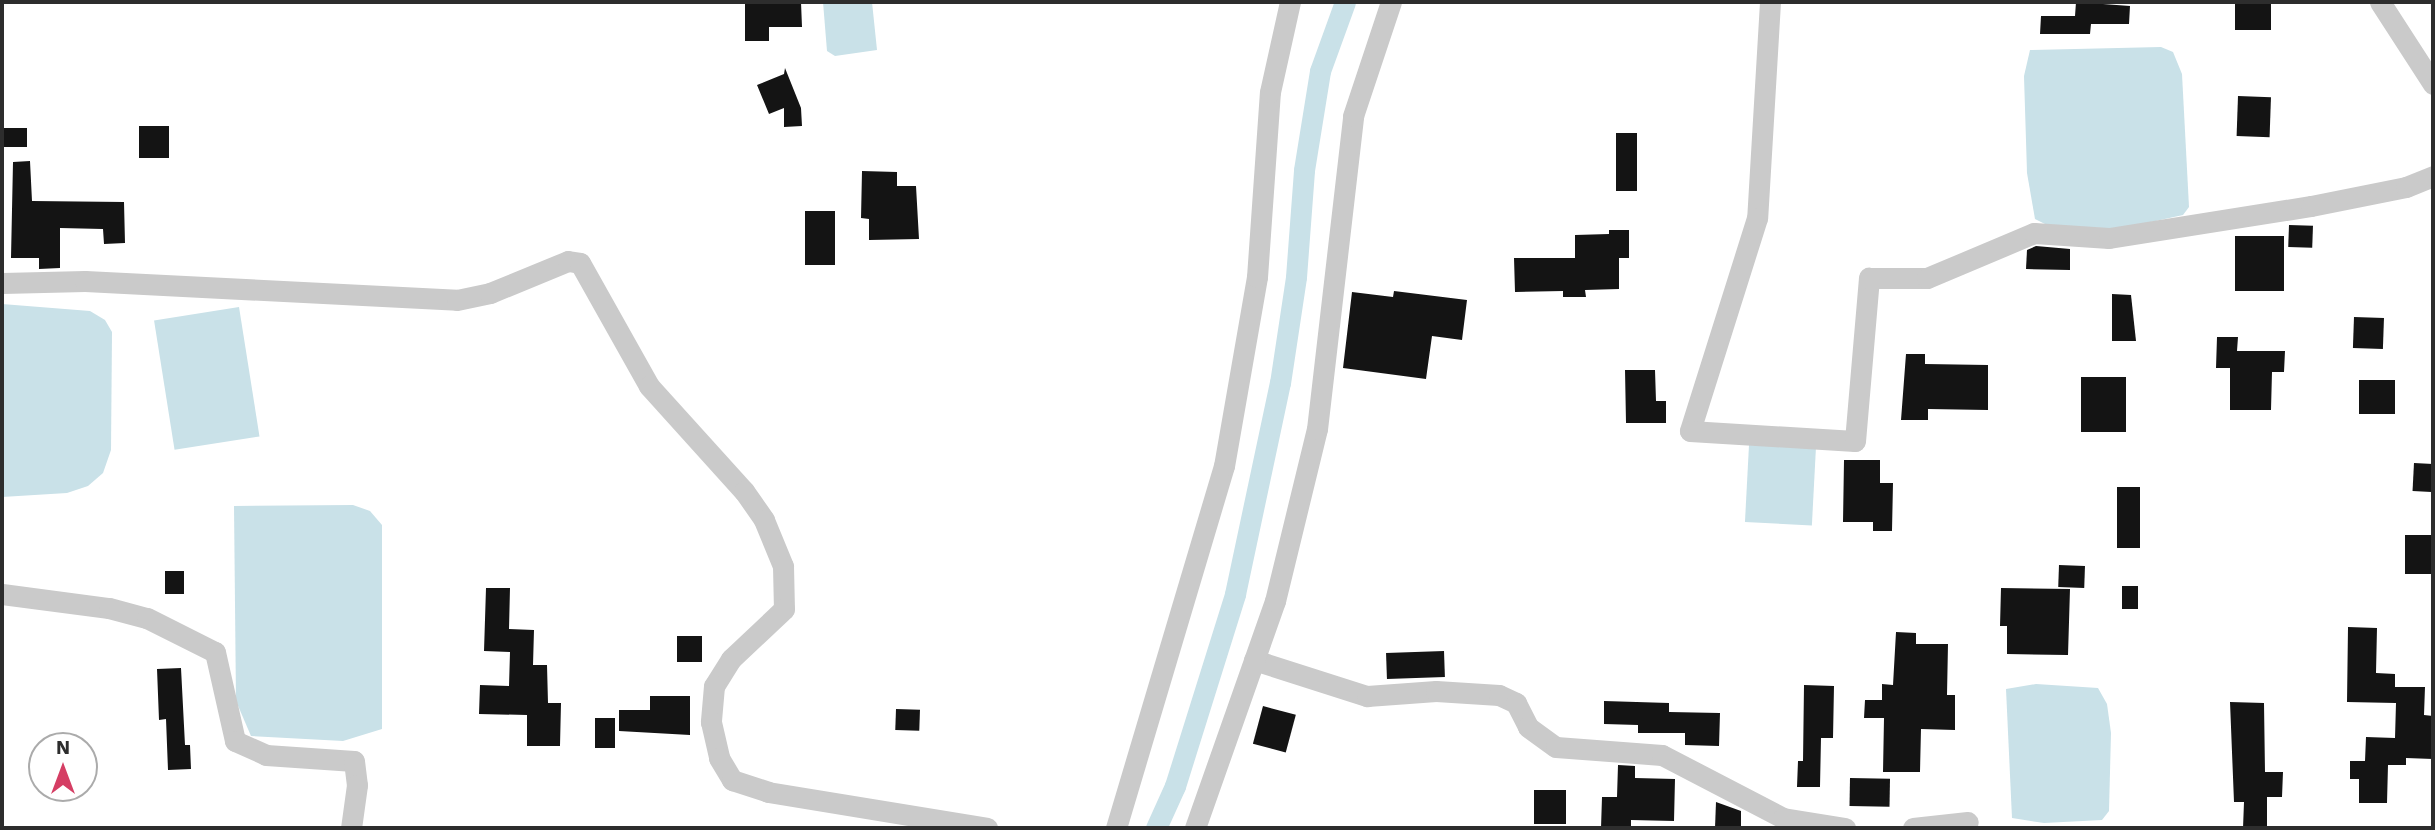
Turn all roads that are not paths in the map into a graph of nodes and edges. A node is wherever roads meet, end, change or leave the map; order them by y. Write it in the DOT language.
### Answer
graph roads {
  1 [pos="1290,2"];
  2 [pos="1391,2"];
  3 [pos="1770,2"];
  4 [pos="2380,2"];
  5 [pos="2433,84"];
  6 [pos="2433,176"];
  7 [pos="2,283"];
  8 [pos="2,594"];
  9 [pos="1254,660"];
  10 [pos="1968,822"];
  11 [pos="351,828"];
  12 [pos="987,828"];
  13 [pos="1116,828"];
  14 [pos="1195,828"];
  15 [pos="1845,828"];
  16 [pos="1913,828"];
  1 -- 13 [label="street"];
  2 -- 9 [label="street"];
  3 -- 6 [label="street"];
  4 -- 5 [label="street"];
  7 -- 12 [label="street"];
  8 -- 11 [label="street"];
  9 -- 14 [label="street"];
  9 -- 15 [label="street"];
  10 -- 16 [label="street"];
}
